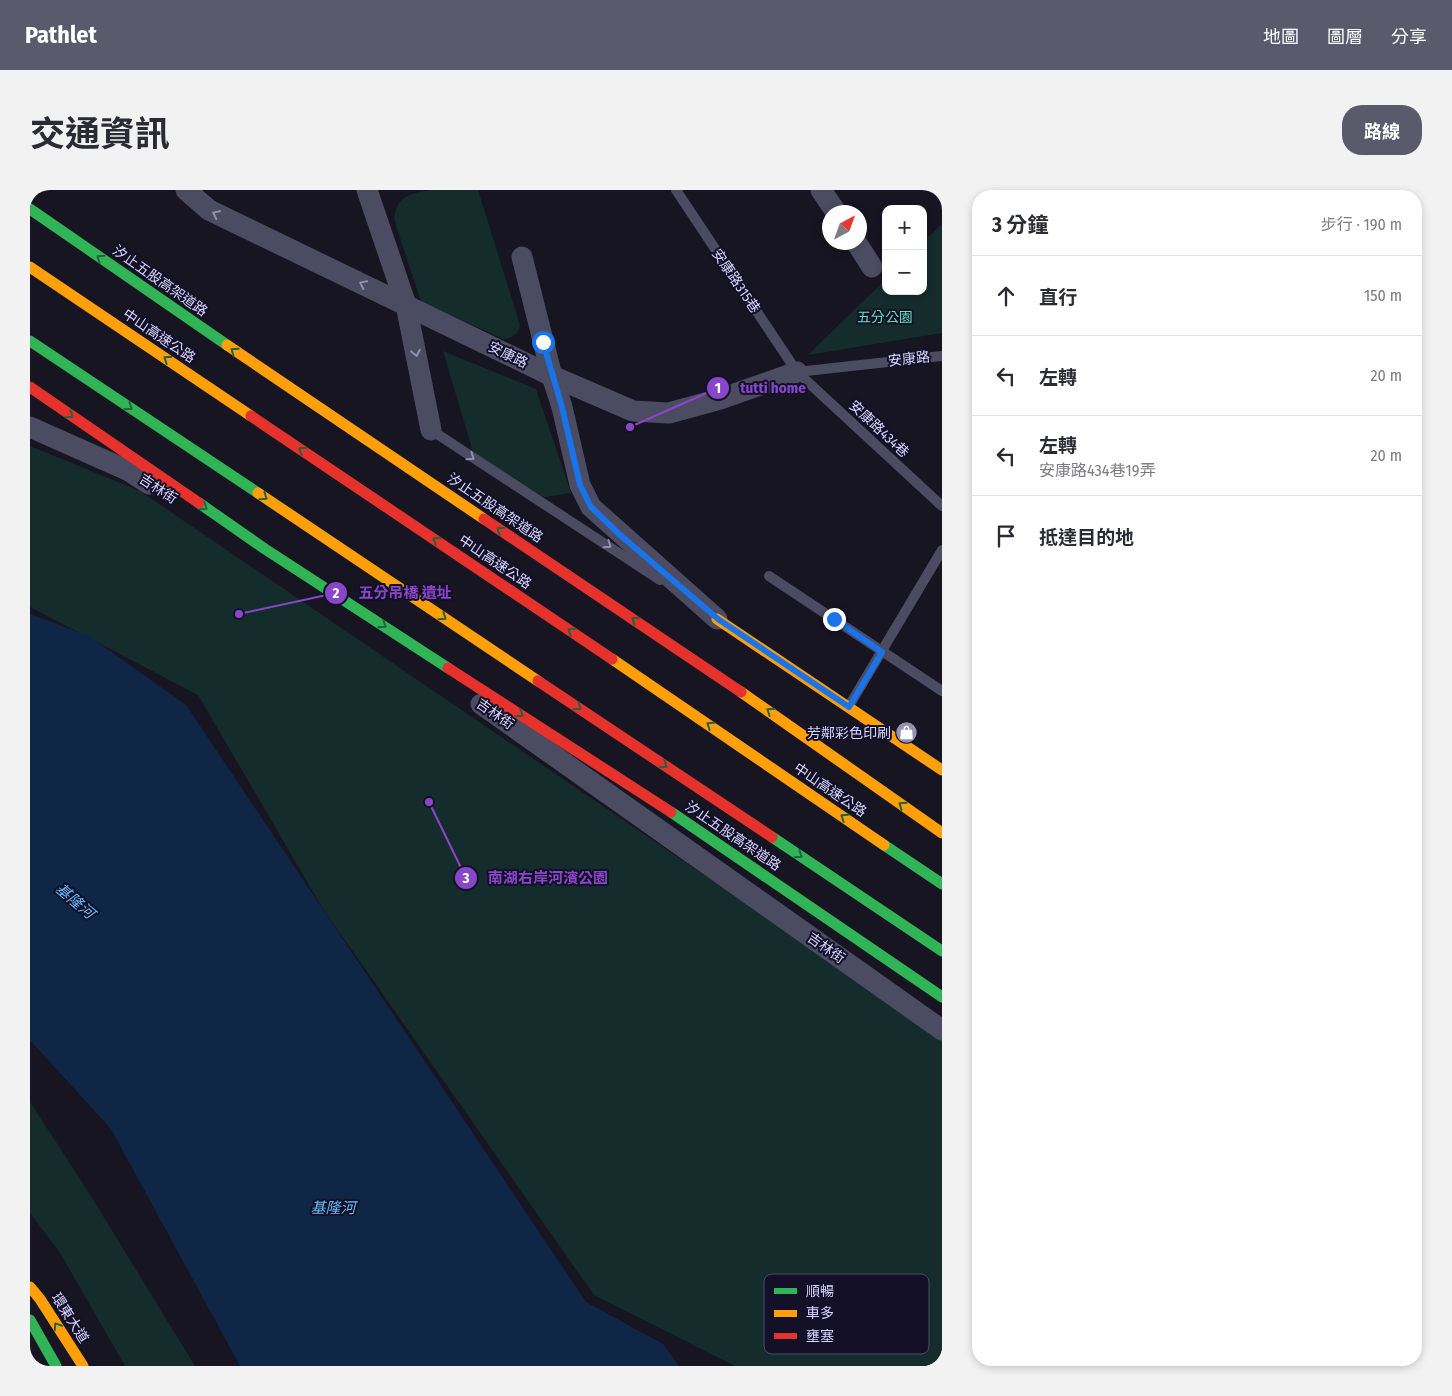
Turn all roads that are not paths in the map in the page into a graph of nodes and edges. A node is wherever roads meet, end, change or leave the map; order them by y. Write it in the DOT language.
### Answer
graph roads {
  1 [pos="186,190"];
  2 [pos="367,190"];
  3 [pos="676,190"];
  4 [pos="821,190"];
  5 [pos="831,205"];
  6 [pos="30,209"];
  7 [pos="861,250"];
  8 [pos="522,257"];
  9 [pos="30,267"];
  10 [pos="872,267"];
  11 [pos="406,305"];
  12 [pos="30,341"];
  13 [pos="942,356"];
  14 [pos="797,372"];
  15 [pos="552,376"];
  16 [pos="30,387"];
  17 [pos="30,427"];
  18 [pos="431,430"];
  19 [pos="942,506"];
  20 [pos="942,550"];
  21 [pos="769,576"];
  22 [pos="718,619"];
  23 [pos="882,652"];
  24 [pos="942,691"];
  25 [pos="849,707"];
  26 [pos="942,770"];
  27 [pos="942,833"];
  28 [pos="942,884"];
  29 [pos="942,950"];
  30 [pos="942,997"];
  31 [pos="942,1030"];
  32 [pos="30,1287"];
  33 [pos="30,1320"];
  34 [pos="30,1338"];
  35 [pos="43,1366"];
  36 [pos="56,1366"];
  37 [pos="83,1366"];
  11 -- 1 [label="street, 安康路, one-way"];
  2 -- 11 [label="street"];
  3 -- 14 [label="lane, 安康路315巷"];
  4 -- 5 [label="street"];
  27 -- 6 [label="main road, 汐止五股高架道路, one-way"];
  7 -- 10 [label="street"];
  8 -- 15 [label="street"];
  28 -- 9 [label="main road, 中山高速公路, one-way"];
  11 -- 15 [label="street, 安康路"];
  11 -- 18 [label="street, one-way"];
  12 -- 29 [label="main road, one-way"];
  13 -- 14 [label="lane, 安康路"];
  14 -- 15 [label="street, 安康路"];
  14 -- 19 [label="lane, 安康路434巷"];
  15 -- 22 [label="street"];
  16 -- 30 [label="main road, 汐止五股高架道路, one-way"];
  17 -- 31 [label="street, 吉林街"];
  18 -- 22 [label="lane, one-way"];
  20 -- 23 [label="lane"];
  21 -- 23 [label="lane"];
  22 -- 25 [label="main road"];
  23 -- 24 [label="lane"];
  23 -- 25 [label="lane"];
  25 -- 26 [label="main road"];
  37 -- 32 [label="main road, 環東大道, one-way"];
  33 -- 36 [label="main road"];
  34 -- 35 [label="main road"];
}
